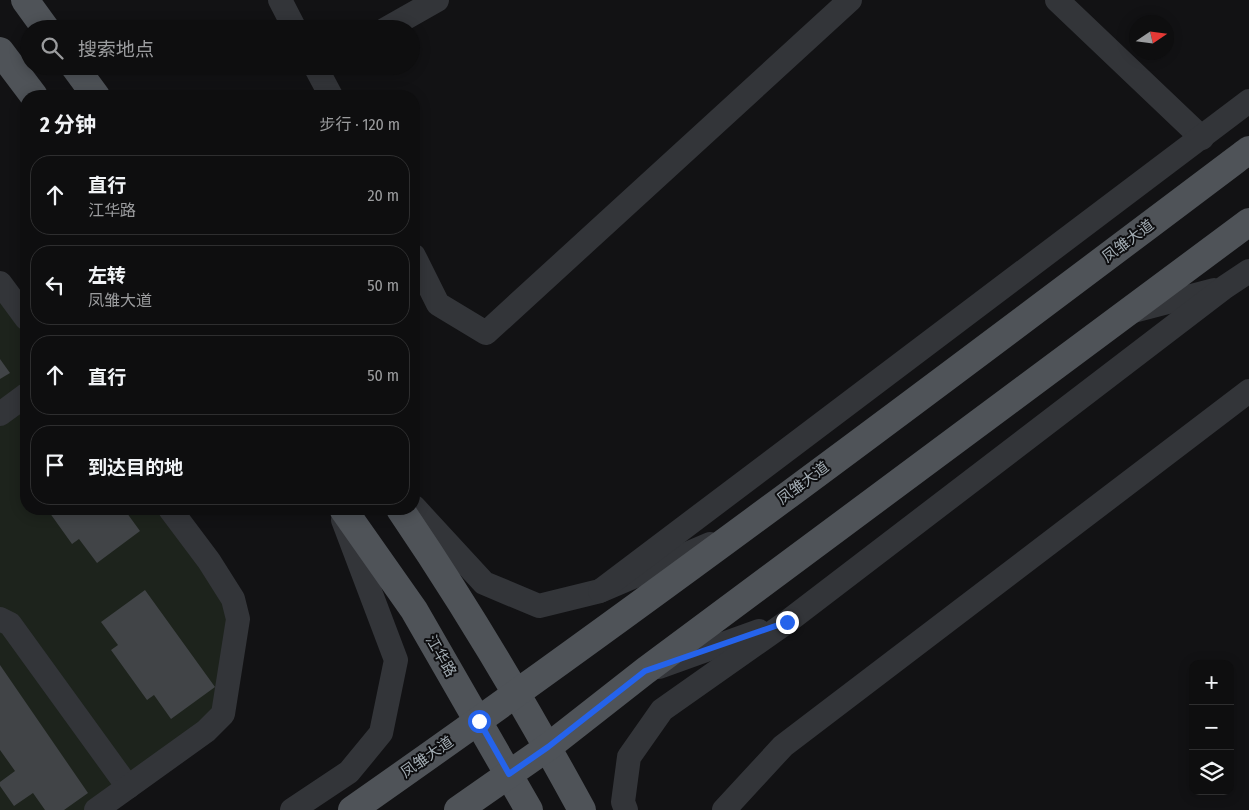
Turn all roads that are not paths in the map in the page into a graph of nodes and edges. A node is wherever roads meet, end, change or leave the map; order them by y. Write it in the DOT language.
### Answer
graph roads {
  1 [pos="25,0"];
  2 [pos="280,0"];
  3 [pos="437,0"];
  4 [pos="850,0"];
  5 [pos="1057,0"];
  6 [pos="39,20"];
  7 [pos="290,20"];
  8 [pos="402,20"];
  9 [pos="0,51"];
  10 [pos="81,75"];
  11 [pos="320,75"];
  12 [pos="29,90"];
  13 [pos="92,90"];
  14 [pos="328,90"];
  15 [pos="1249,101"];
  16 [pos="1202,138"];
  17 [pos="1249,150"];
  18 [pos="1249,222"];
  19 [pos="420,268"];
  20 [pos="1249,272"];
  21 [pos="0,283"];
  22 [pos="1225,287"];
  23 [pos="20,310"];
  24 [pos="1128,313"];
  25 [pos="1249,391"];
  26 [pos="20,399"];
  27 [pos="0,414"];
  28 [pos="420,513"];
  29 [pos="174,515"];
  30 [pos="341,515"];
  31 [pos="347,515"];
  32 [pos="404,515"];
  33 [pos="734,534"];
  34 [pos="600,591"];
  35 [pos="0,619"];
  36 [pos="787,622"];
  37 [pos="645,671"];
  38 [pos="517,694"];
  39 [pos="479,721"];
  40 [pos="548,747"];
  41 [pos="509,774"];
  42 [pos="128,787"];
  43 [pos="96,810"];
  44 [pos="292,810"];
  45 [pos="352,810"];
  46 [pos="458,810"];
  47 [pos="529,810"];
  48 [pos="582,810"];
  49 [pos="626,810"];
  50 [pos="724,810"];
  1 -- 6 [label="main road"];
  2 -- 7 [label="street"];
  3 -- 8 [label="street"];
  4 -- 19 [label="street"];
  5 -- 16 [label="street"];
  9 -- 12 [label="main road"];
  10 -- 13 [label="main road"];
  11 -- 14 [label="street"];
  15 -- 16 [label="street"];
  16 -- 34 [label="street"];
  17 -- 33 [label="main road, 凤雏大道"];
  18 -- 24 [label="main road"];
  20 -- 22 [label="street"];
  21 -- 23 [label="street"];
  22 -- 24 [label="street"];
  22 -- 36 [label="street"];
  24 -- 37 [label="main road"];
  25 -- 50 [label="street"];
  26 -- 27 [label="street"];
  28 -- 34 [label="street"];
  29 -- 42 [label="street"];
  30 -- 44 [label="street"];
  31 -- 39 [label="main road, 江华路"];
  32 -- 38 [label="main road"];
  33 -- 34 [label="street"];
  33 -- 38 [label="main road, 凤雏大道"];
  35 -- 42 [label="street"];
  36 -- 37 [label="street"];
  36 -- 49 [label="street"];
  37 -- 40 [label="main road"];
  38 -- 39 [label="main road, 凤雏大道"];
  38 -- 40 [label="main road"];
  39 -- 41 [label="main road, 江华路"];
  39 -- 45 [label="main road, 凤雏大道"];
  40 -- 41 [label="main road"];
  40 -- 48 [label="main road"];
  41 -- 46 [label="main road"];
  41 -- 47 [label="main road, 江华路"];
  42 -- 43 [label="street"];
}
